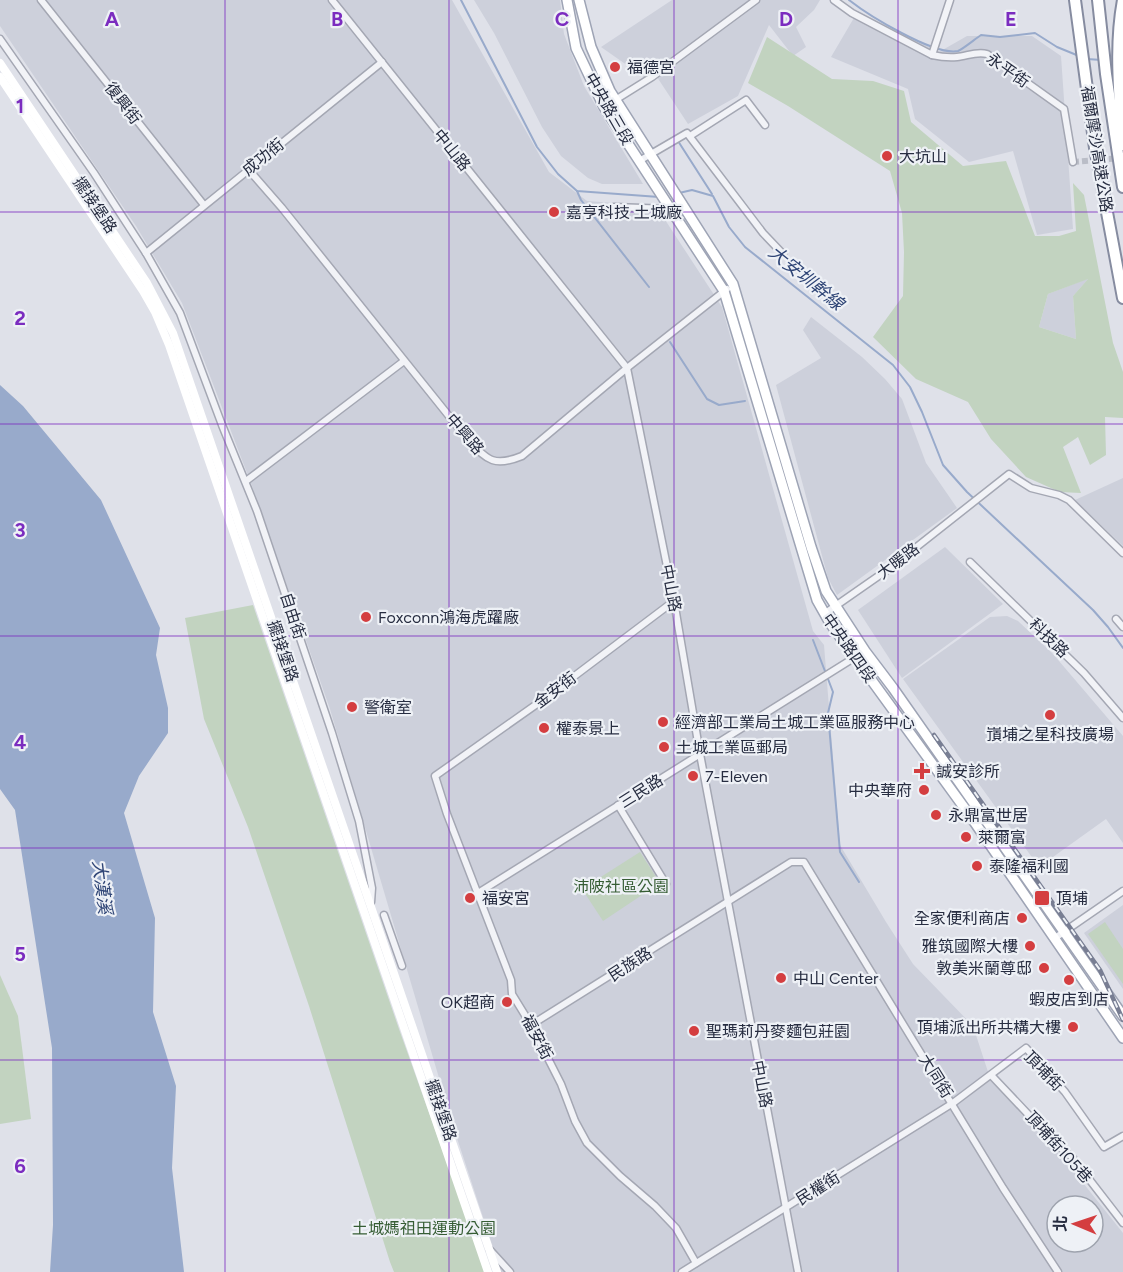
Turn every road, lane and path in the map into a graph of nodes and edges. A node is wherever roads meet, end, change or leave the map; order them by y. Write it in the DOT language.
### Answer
graph roads {
  1 [pos="41,0"];
  2 [pos="332,0"];
  3 [pos="567,0"];
  4 [pos="579,0"];
  5 [pos="756,0"];
  6 [pos="834,0"];
  7 [pos="950,0"];
  8 [pos="1074,0"];
  9 [pos="1098,0"];
  10 [pos="1123,0"];
  11 [pos="0,39"];
  12 [pos="932,55"];
  13 [pos="382,62"];
  14 [pos="0,63"];
  15 [pos="0,77"];
  16 [pos="615,99"];
  17 [pos="604,107"];
  18 [pos="765,124"];
  19 [pos="690,136"];
  20 [pos="650,153"];
  21 [pos="1123,154"];
  22 [pos="639,161"];
  23 [pos="1073,162"];
  24 [pos="248,169"];
  25 [pos="1123,187"];
  26 [pos="204,205"];
  27 [pos="614,207"];
  28 [pos="684,208"];
  29 [pos="672,209"];
  30 [pos="146,253"];
  31 [pos="783,254"];
  32 [pos="733,284"];
  33 [pos="724,291"];
  34 [pos="1123,298"];
  35 [pos="404,361"];
  36 [pos="627,368"];
  37 [pos="246,481"];
  38 [pos="1123,553"];
  39 [pos="970,562"];
  40 [pos="674,601"];
  41 [pos="836,608"];
  42 [pos="824,614"];
  43 [pos="1116,618"];
  44 [pos="1123,627"];
  45 [pos="865,651"];
  46 [pos="855,656"];
  47 [pos="1122,713"];
  48 [pos="700,754"];
  49 [pos="435,776"];
  50 [pos="618,805"];
  51 [pos="666,884"];
  52 [pos="1123,891"];
  53 [pos="478,893"];
  54 [pos="728,902"];
  55 [pos="370,906"];
  56 [pos="384,915"];
  57 [pos="1059,935"];
  58 [pos="402,966"];
  59 [pos="1123,1016"];
  60 [pos="531,1024"];
  61 [pos="1123,1038"];
  62 [pos="991,1075"];
  63 [pos="953,1103"];
  64 [pos="1123,1136"];
  65 [pos="787,1208"];
  66 [pos="1123,1223"];
  67 [pos="485,1250"];
  68 [pos="696,1263"];
  69 [pos="488,1272"];
  70 [pos="497,1272"];
  71 [pos="510,1272"];
  72 [pos="682,1272"];
  73 [pos="798,1272"];
  74 [pos="1058,1272"];
  1 -- 26 [label="street, 復興街"];
  2 -- 13 [label="street, 中山路"];
  3 -- 17 [label="main road, 中央路三段"];
  4 -- 16 [label="main road, 中央路三段"];
  5 -- 16 [label="street"];
  6 -- 12 [label="street, 永平街"];
  7 -- 12 [label="street"];
  8 -- 34 [label="highway, 福爾摩沙高速公路"];
  9 -- 25 [label="highway, 福爾摩沙高速公路"];
  10 -- 21 [label="highway"];
  11 -- 30 [label="street, 自由街"];
  12 -- 23 [label="street, 永平街"];
  13 -- 24 [label="street, 成功街"];
  13 -- 36 [label="street, 中山路"];
  14 -- 55 [label="street, 擺接堡路"];
  15 -- 67 [label="street, 擺接堡路"];
  16 -- 17 [label="street"];
  16 -- 20 [label="main road, 中央路三段"];
  17 -- 22 [label="main road, 中央路三段"];
  18 -- 19 [label="street"];
  19 -- 20 [label="street"];
  19 -- 31 [label="street"];
  20 -- 22 [label="street"];
  20 -- 28 [label="main road, 中央路三段"];
  22 -- 29 [label="main road, 中央路三段"];
  24 -- 26 [label="street, 成功街"];
  24 -- 35 [label="street, 中興路"];
  26 -- 30 [label="street, 成功街"];
  27 -- 29 [label="street"];
  28 -- 32 [label="main road, 中央路四段"];
  29 -- 33 [label="main road, 中央路四段"];
  30 -- 37 [label="street, 自由街"];
  32 -- 33 [label="street, 中興路"];
  32 -- 41 [label="main road, 中央路四段"];
  33 -- 36 [label="street, 中興路"];
  33 -- 42 [label="main road, 中央路四段"];
  35 -- 36 [label="street, 中興路"];
  35 -- 37 [label="street"];
  36 -- 40 [label="street, 中山路"];
  37 -- 55 [label="street, 自由街"];
  38 -- 41 [label="street, 大暖路"];
  39 -- 47 [label="street, 科技路"];
  40 -- 48 [label="street, 中山路"];
  40 -- 49 [label="street, 金安街"];
  41 -- 42 [label="street, 大暖路"];
  41 -- 45 [label="main road, 中央路四段"];
  42 -- 46 [label="main road, 中央路四段"];
  43 -- 44 [label="street"];
  45 -- 46 [label="street, 三民路"];
  45 -- 57 [label="main road, 中央路四段"];
  46 -- 48 [label="street, 三民路"];
  46 -- 57 [label="main road, 中央路四段"];
  48 -- 50 [label="street, 三民路"];
  48 -- 54 [label="street, 中山路"];
  49 -- 53 [label="street, 福安街"];
  50 -- 51 [label="street"];
  50 -- 53 [label="street, 三民路"];
  52 -- 57 [label="street"];
  53 -- 60 [label="street, 福安街"];
  54 -- 60 [label="street, 民族路"];
  54 -- 63 [label="street, 大同街"];
  54 -- 65 [label="street, 中山路"];
  55 -- 67 [label="street, 擺接堡路"];
  56 -- 58 [label="street"];
  57 -- 59 [label="main road, 中央路四段"];
  57 -- 61 [label="main road, 中央路四段"];
  60 -- 68 [label="street, 福安街"];
  62 -- 63 [label="street, 頂埔街"];
  62 -- 64 [label="street, 頂埔街"];
  62 -- 66 [label="street, 頂埔街105巷"];
  63 -- 65 [label="street, 民權街"];
  63 -- 74 [label="street, 大同街"];
  65 -- 68 [label="street, 民權街"];
  65 -- 73 [label="street, 中山路"];
  67 -- 69 [label="street, 擺接堡路"];
  67 -- 70 [label="street, 擺接堡路"];
  67 -- 71 [label="street"];
  68 -- 72 [label="street, 民權街"];
}
